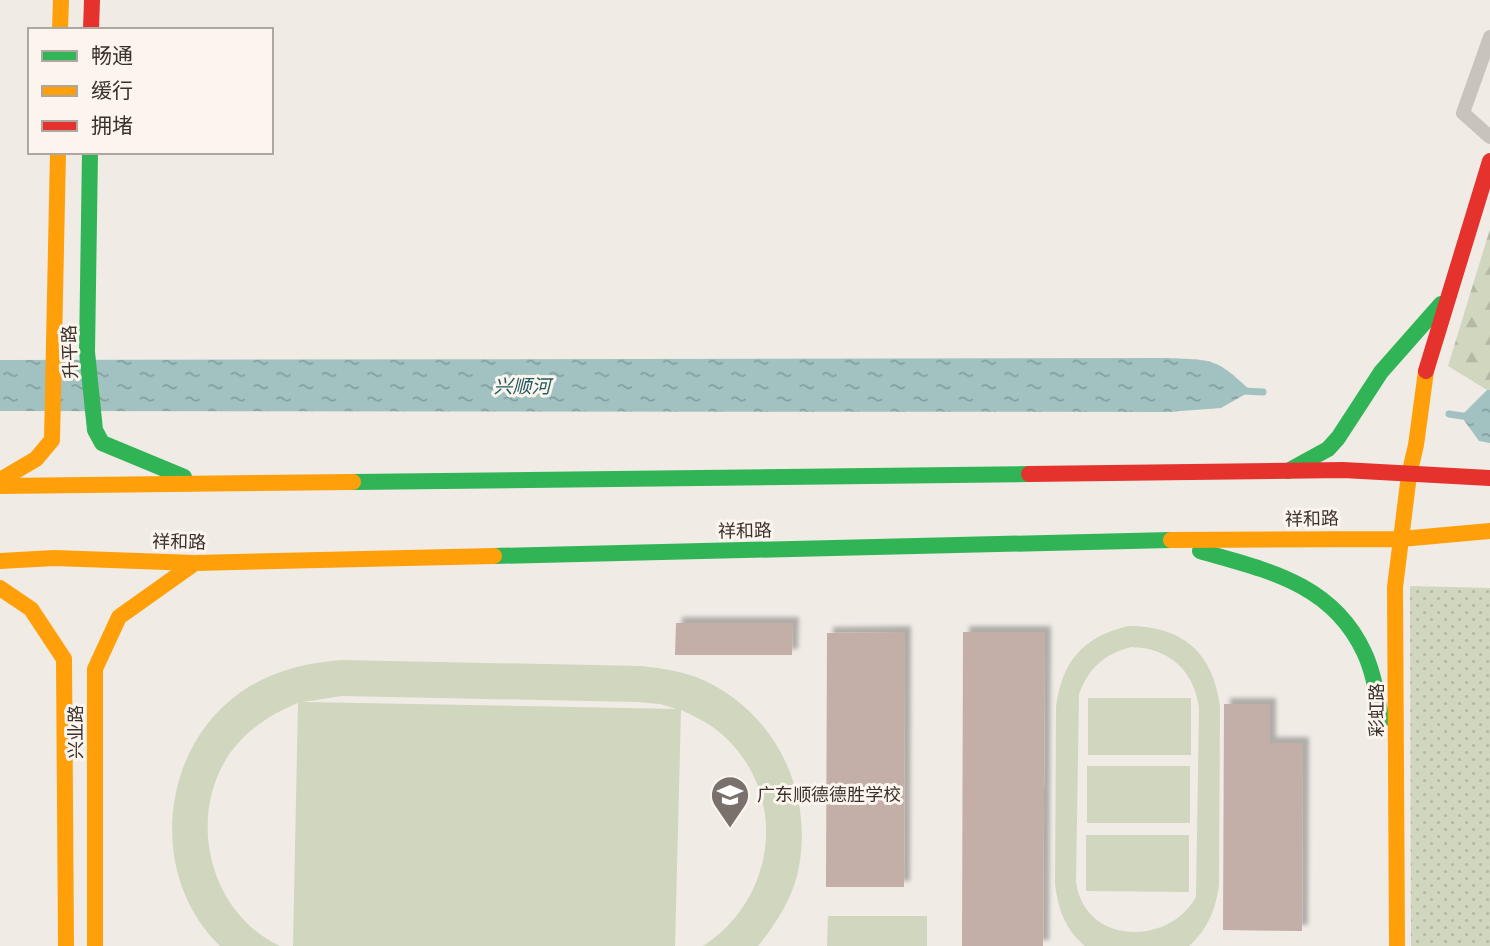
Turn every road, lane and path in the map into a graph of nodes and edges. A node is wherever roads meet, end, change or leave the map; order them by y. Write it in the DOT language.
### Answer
graph roads {
  1 [pos="61,0"];
  2 [pos="92,0"];
  3 [pos="60,28"];
  4 [pos="91,28"];
  5 [pos="1490,37"];
  6 [pos="1490,137"];
  7 [pos="58,154"];
  8 [pos="90,154"];
  9 [pos="1490,162"];
  10 [pos="1450,294"];
  11 [pos="1286,472"];
  12 [pos="1409,475"];
  13 [pos="1490,478"];
  14 [pos="0,480"];
  15 [pos="199,483"];
  16 [pos="0,486"];
  17 [pos="1490,531"];
  18 [pos="1401,539"];
  19 [pos="1164,540"];
  20 [pos="0,561"];
  21 [pos="195,563"];
  22 [pos="0,588"];
  23 [pos="1397,774"];
  24 [pos="66,946"];
  25 [pos="95,946"];
  26 [pos="1397,946"];
  1 -- 3 [label="main road"];
  2 -- 4 [label="main road"];
  5 -- 6 [label="lane"];
  7 -- 14 [label="main road"];
  8 -- 15 [label="main road, 升平路"];
  9 -- 10 [label="main road, 彩虹路"];
  10 -- 11 [label="main road"];
  10 -- 12 [label="main road, 彩虹路"];
  11 -- 12 [label="main road"];
  11 -- 15 [label="main road"];
  12 -- 13 [label="main road"];
  12 -- 18 [label="main road, 彩虹路"];
  15 -- 16 [label="main road"];
  17 -- 18 [label="main road, 祥和路"];
  18 -- 19 [label="main road, 祥和路"];
  18 -- 23 [label="main road, 彩虹路"];
  19 -- 21 [label="main road, 祥和路"];
  19 -- 23 [label="main road"];
  20 -- 21 [label="main road, 祥和路"];
  21 -- 25 [label="main road, 兴业路"];
  22 -- 24 [label="main road, 兴业路"];
  23 -- 26 [label="main road, 彩虹路"];
}
